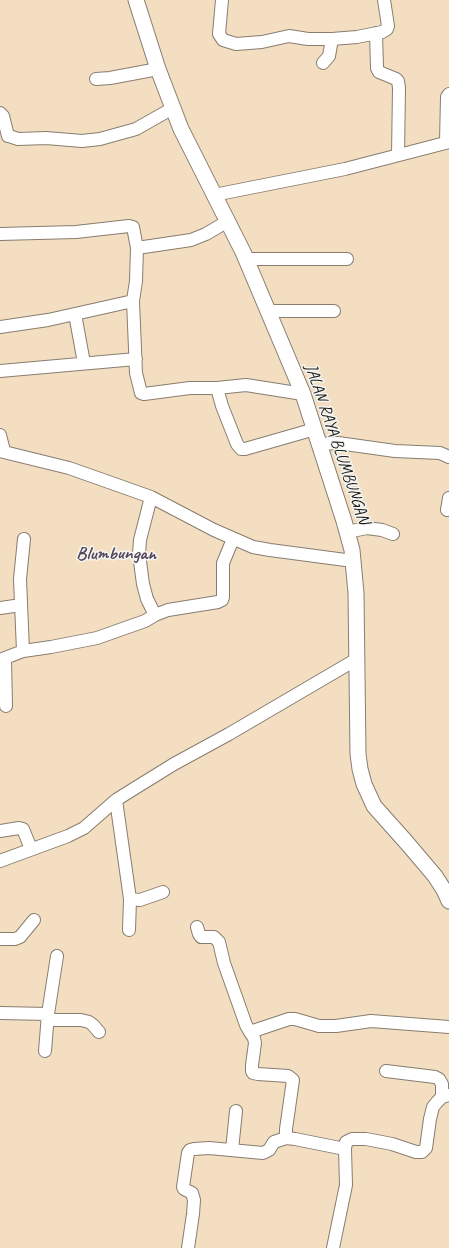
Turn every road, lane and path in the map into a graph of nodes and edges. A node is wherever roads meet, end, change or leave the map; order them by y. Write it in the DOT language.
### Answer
graph roads {
  1 [pos="136,0"];
  2 [pos="222,0"];
  3 [pos="384,0"];
  4 [pos="376,33"];
  5 [pos="332,39"];
  6 [pos="323,63"];
  7 [pos="158,69"];
  8 [pos="96,79"];
  9 [pos="449,94"];
  10 [pos="173,108"];
  11 [pos="0,113"];
  12 [pos="448,142"];
  13 [pos="398,155"];
  14 [pos="214,195"];
  15 [pos="228,221"];
  16 [pos="0,234"];
  17 [pos="136,248"];
  18 [pos="245,259"];
  19 [pos="347,259"];
  20 [pos="133,301"];
  21 [pos="268,311"];
  22 [pos="334,311"];
  23 [pos="75,314"];
  24 [pos="0,327"];
  25 [pos="136,359"];
  26 [pos="84,363"];
  27 [pos="0,371"];
  28 [pos="217,388"];
  29 [pos="303,394"];
  30 [pos="315,429"];
  31 [pos="0,435"];
  32 [pos="319,444"];
  33 [pos="2,451"];
  34 [pos="449,457"];
  35 [pos="151,497"];
  36 [pos="347,532"];
  37 [pos="393,534"];
  38 [pos="24,539"];
  39 [pos="232,539"];
  40 [pos="354,561"];
  41 [pos="21,605"];
  42 [pos="0,608"];
  43 [pos="155,614"];
  44 [pos="23,651"];
  45 [pos="2,659"];
  46 [pos="357,659"];
  47 [pos="6,706"];
  48 [pos="116,800"];
  49 [pos="0,831"];
  50 [pos="31,849"];
  51 [pos="0,861"];
  52 [pos="163,892"];
  53 [pos="130,899"];
  54 [pos="449,902"];
  55 [pos="34,920"];
  56 [pos="197,928"];
  57 [pos="129,930"];
  58 [pos="0,939"];
  59 [pos="57,956"];
  60 [pos="0,1014"];
  61 [pos="48,1017"];
  62 [pos="449,1027"];
  63 [pos="99,1032"];
  64 [pos="250,1032"];
  65 [pos="45,1051"];
  66 [pos="386,1071"];
  67 [pos="446,1096"];
  68 [pos="236,1111"];
  69 [pos="286,1138"];
  70 [pos="345,1149"];
  71 [pos="232,1150"];
  72 [pos="188,1248"];
  73 [pos="333,1248"];
  1 -- 7 [label="main road, JALAN RAYA BLUMBUNGAN"];
  2 -- 5 [label="street"];
  3 -- 4 [label="street"];
  4 -- 5 [label="street"];
  4 -- 13 [label="street"];
  5 -- 6 [label="street"];
  7 -- 8 [label="street"];
  7 -- 10 [label="main road, JALAN RAYA BLUMBUNGAN"];
  9 -- 12 [label="street"];
  10 -- 11 [label="street"];
  10 -- 14 [label="main road, JALAN RAYA BLUMBUNGAN"];
  12 -- 13 [label="street"];
  13 -- 14 [label="street"];
  14 -- 15 [label="main road, JALAN RAYA BLUMBUNGAN"];
  15 -- 17 [label="street"];
  15 -- 18 [label="main road, JALAN RAYA BLUMBUNGAN"];
  16 -- 17 [label="street"];
  17 -- 20 [label="street"];
  18 -- 19 [label="street"];
  18 -- 21 [label="main road, JALAN RAYA BLUMBUNGAN"];
  20 -- 23 [label="street"];
  20 -- 25 [label="street"];
  21 -- 22 [label="street"];
  21 -- 29 [label="main road, JALAN RAYA BLUMBUNGAN"];
  23 -- 24 [label="street"];
  23 -- 26 [label="street"];
  25 -- 26 [label="street"];
  25 -- 28 [label="street"];
  26 -- 27 [label="street"];
  28 -- 29 [label="street"];
  28 -- 30 [label="street"];
  29 -- 30 [label="main road, JALAN RAYA BLUMBUNGAN"];
  30 -- 32 [label="main road, JALAN RAYA BLUMBUNGAN"];
  31 -- 33 [label="street"];
  32 -- 34 [label="street"];
  32 -- 36 [label="main road, JALAN RAYA BLUMBUNGAN"];
  33 -- 35 [label="street"];
  35 -- 39 [label="street"];
  35 -- 43 [label="street"];
  36 -- 37 [label="street"];
  36 -- 40 [label="main road, JALAN RAYA BLUMBUNGAN"];
  38 -- 41 [label="street"];
  39 -- 40 [label="street"];
  39 -- 43 [label="street"];
  40 -- 46 [label="main road, JALAN RAYA BLUMBUNGAN"];
  41 -- 42 [label="street"];
  41 -- 44 [label="street"];
  43 -- 44 [label="street"];
  44 -- 45 [label="street"];
  45 -- 47 [label="street"];
  46 -- 48 [label="street"];
  46 -- 54 [label="main road, JALAN RAYA BLUMBUNGAN"];
  48 -- 50 [label="street"];
  48 -- 53 [label="street"];
  49 -- 50 [label="street"];
  50 -- 51 [label="street"];
  52 -- 53 [label="street"];
  53 -- 57 [label="street"];
  55 -- 58 [label="street"];
  56 -- 64 [label="street"];
  59 -- 61 [label="street"];
  60 -- 61 [label="street"];
  61 -- 63 [label="street"];
  61 -- 65 [label="street"];
  62 -- 64 [label="street"];
  64 -- 69 [label="street"];
  66 -- 67 [label="street"];
  67 -- 70 [label="street"];
  68 -- 71 [label="street"];
  69 -- 70 [label="street"];
  69 -- 71 [label="street"];
  70 -- 73 [label="street"];
  71 -- 72 [label="street"];
}
